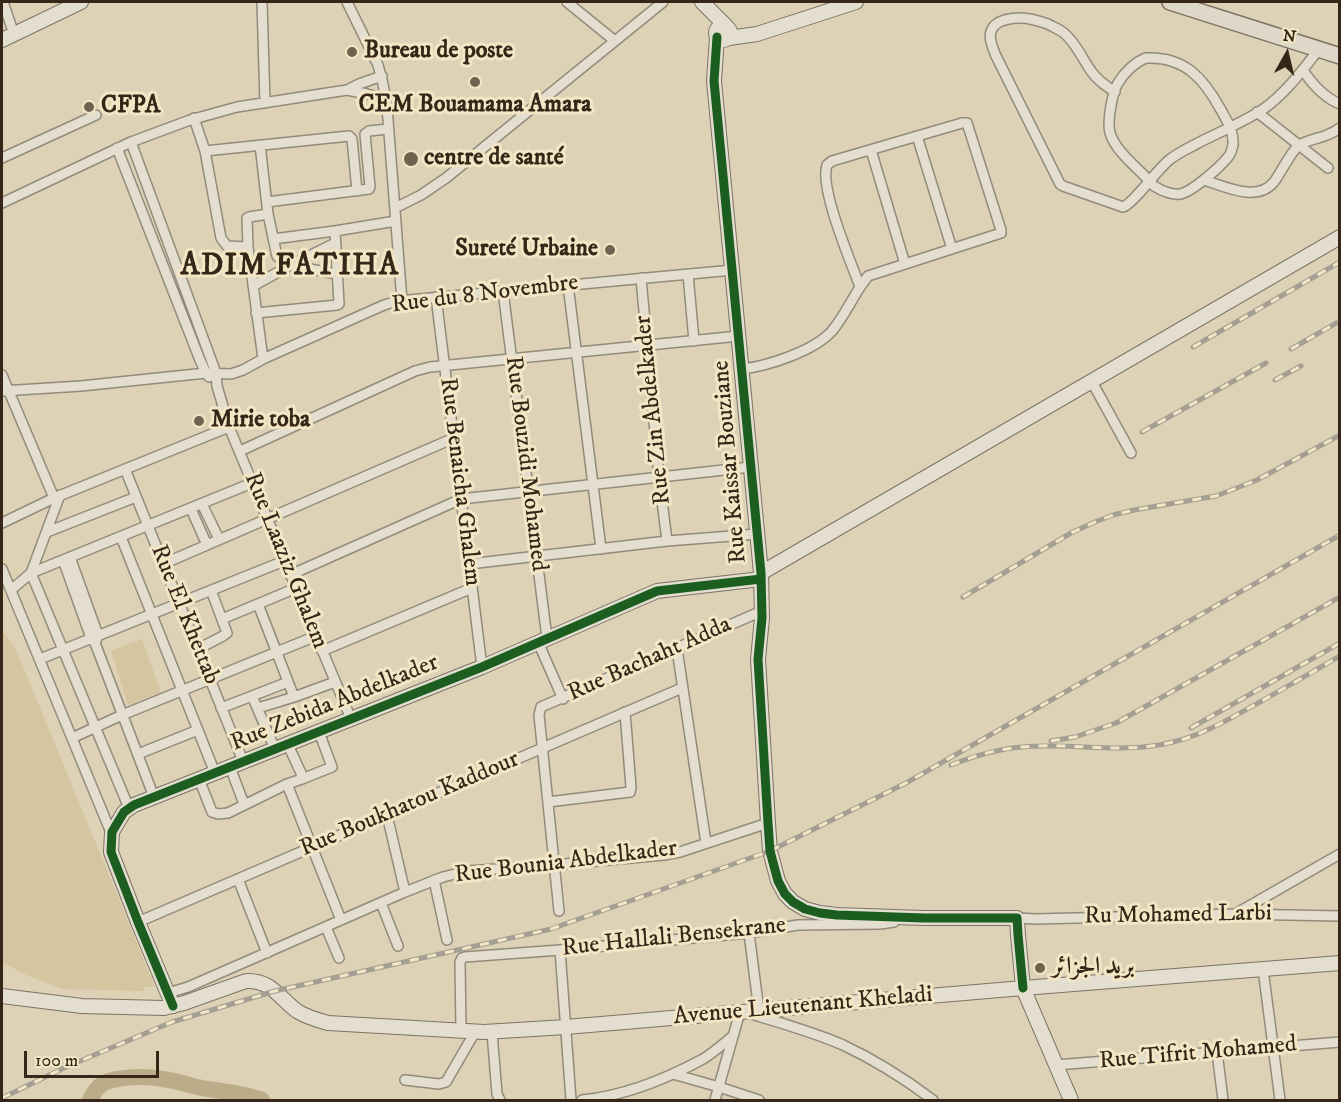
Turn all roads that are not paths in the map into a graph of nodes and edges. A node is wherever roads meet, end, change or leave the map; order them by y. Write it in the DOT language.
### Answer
graph roads {
  1 [pos="3,2"];
  2 [pos="81,2"];
  3 [pos="262,2"];
  4 [pos="347,2"];
  5 [pos="567,2"];
  6 [pos="663,2"];
  7 [pos="856,2"];
  8 [pos="1170,2"];
  9 [pos="704,4"];
  10 [pos="823,6"];
  11 [pos="723,34"];
  12 [pos="8,37"];
  13 [pos="615,41"];
  14 [pos="1319,49"];
  15 [pos="1340,56"];
  16 [pos="1303,70"];
  17 [pos="382,76"];
  18 [pos="347,90"];
  19 [pos="1115,92"];
  20 [pos="386,99"];
  21 [pos="265,103"];
  22 [pos="1340,104"];
  23 [pos="1257,112"];
  24 [pos="96,115"];
  25 [pos="195,118"];
  26 [pos="1230,127"];
  27 [pos="1340,128"];
  28 [pos="388,129"];
  29 [pos="917,136"];
  30 [pos="131,142"];
  31 [pos="260,145"];
  32 [pos="1299,145"];
  33 [pos="117,148"];
  34 [pos="871,150"];
  35 [pos="205,151"];
  36 [pos="2,159"];
  37 [pos="1328,168"];
  38 [pos="1204,180"];
  39 [pos="1149,181"];
  40 [pos="357,191"];
  41 [pos="267,202"];
  42 [pos="2,203"];
  43 [pos="395,208"];
  44 [pos="268,214"];
  45 [pos="396,221"];
  46 [pos="335,231"];
  47 [pos="1340,237"];
  48 [pos="273,238"];
  49 [pos="335,243"];
  50 [pos="248,247"];
  51 [pos="952,249"];
  52 [pos="904,264"];
  53 [pos="291,265"];
  54 [pos="733,270"];
  55 [pos="336,274"];
  56 [pos="688,274"];
  57 [pos="641,278"];
  58 [pos="568,285"];
  59 [pos="253,286"];
  60 [pos="860,287"];
  61 [pos="503,291"];
  62 [pos="436,297"];
  63 [pos="402,301"];
  64 [pos="256,312"];
  65 [pos="739,336"];
  66 [pos="694,341"];
  67 [pos="647,346"];
  68 [pos="576,352"];
  69 [pos="263,359"];
  70 [pos="511,359"];
  71 [pos="445,365"];
  72 [pos="742,369"];
  73 [pos="211,373"];
  74 [pos="2,375"];
  75 [pos="1092,382"];
  76 [pos="5,391"];
  77 [pos="229,427"];
  78 [pos="454,438"];
  79 [pos="240,451"];
  80 [pos="1131,453"];
  81 [pos="752,467"];
  82 [pos="125,469"];
  83 [pos="659,477"];
  84 [pos="252,483"];
  85 [pos="593,485"];
  86 [pos="528,491"];
  87 [pos="57,497"];
  88 [pos="136,497"];
  89 [pos="461,499"];
  90 [pos="202,504"];
  91 [pos="191,508"];
  92 [pos="266,518"];
  93 [pos="3,520"];
  94 [pos="147,526"];
  95 [pos="47,531"];
  96 [pos="757,534"];
  97 [pos="121,537"];
  98 [pos="219,539"];
  99 [pos="667,541"];
  100 [pos="207,545"];
  101 [pos="601,549"];
  102 [pos="536,556"];
  103 [pos="66,559"];
  104 [pos="284,561"];
  105 [pos="163,564"];
  106 [pos="469,564"];
  107 [pos="2,568"];
  108 [pos="31,573"];
  109 [pos="290,575"];
  110 [pos="761,576"];
  111 [pos="296,588"];
  112 [pos="472,588"];
  113 [pos="11,590"];
  114 [pos="211,590"];
  115 [pos="179,603"];
  116 [pos="258,604"];
  117 [pos="762,611"];
  118 [pos="153,615"];
  119 [pos="222,619"];
  120 [pos="316,636"];
  121 [pos="94,639"];
  122 [pos="543,640"];
  123 [pos="63,649"];
  124 [pos="198,649"];
  125 [pos="677,649"];
  126 [pos="322,651"];
  127 [pos="277,652"];
  128 [pos="39,659"];
  129 [pos="482,667"];
  130 [pos="210,680"];
  131 [pos="288,682"];
  132 [pos="335,682"];
  133 [pos="682,688"];
  134 [pos="182,690"];
  135 [pos="252,696"];
  136 [pos="294,697"];
  137 [pos="562,699"];
  138 [pos="221,708"];
  139 [pos="258,708"];
  140 [pos="625,712"];
  141 [pos="122,715"];
  142 [pos="351,719"];
  143 [pos="95,727"];
  144 [pos="198,730"];
  145 [pos="319,732"];
  146 [pos="72,738"];
  147 [pos="282,747"];
  148 [pos="542,748"];
  149 [pos="138,754"];
  150 [pos="236,764"];
  151 [pos="215,772"];
  152 [pos="199,779"];
  153 [pos="302,779"];
  154 [pos="286,784"];
  155 [pos="154,797"];
  156 [pos="548,802"];
  157 [pos="244,804"];
  158 [pos="129,808"];
  159 [pos="387,815"];
  160 [pos="768,823"];
  161 [pos="112,835"];
  162 [pos="706,843"];
  163 [pos="313,847"];
  164 [pos="1340,854"];
  165 [pos="554,865"];
  166 [pos="238,879"];
  167 [pos="434,880"];
  168 [pos="405,892"];
  169 [pos="381,903"];
  170 [pos="559,911"];
  171 [pos="1235,914"];
  172 [pos="1340,916"];
  173 [pos="924,918"];
  174 [pos="1017,918"];
  175 [pos="341,920"];
  176 [pos="138,922"];
  177 [pos="326,927"];
  178 [pos="749,933"];
  179 [pos="447,940"];
  180 [pos="398,946"];
  181 [pos="561,950"];
  182 [pos="267,953"];
  183 [pos="339,958"];
  184 [pos="1340,963"];
  185 [pos="1263,969"];
  186 [pos="1023,988"];
  187 [pos="168,993"];
  188 [pos="2,996"];
  189 [pos="173,1006"];
  190 [pos="748,1012"];
  191 [pos="566,1028"];
  192 [pos="468,1032"];
  193 [pos="492,1032"];
  194 [pos="733,1036"];
  195 [pos="1340,1042"];
  196 [pos="1272,1048"];
  197 [pos="1217,1052"];
  198 [pos="1056,1065"];
  199 [pos="673,1074"];
  200 [pos="405,1080"];
  201 [pos="718,1087"];
  202 [pos="626,1096"];
  203 [pos="500,1100"];
  204 [pos="571,1101"];
  205 [pos="582,1101"];
  206 [pos="715,1101"];
  207 [pos="759,1101"];
  208 [pos="933,1101"];
  209 [pos="1071,1101"];
  210 [pos="1223,1101"];
  211 [pos="1280,1101"];
  1 -- 12 [label="street"];
  2 -- 12 [label="street"];
  3 -- 21 [label="street"];
  4 -- 17 [label="street"];
  5 -- 13 [label="street"];
  6 -- 13 [label="street"];
  7 -- 10 [label="street"];
  8 -- 14 [label="main road"];
  9 -- 11 [label="street"];
  10 -- 11 [label="street"];
  11 -- 54 [label="street, Rue Kaissar Bouziane"];
  13 -- 43 [label="street"];
  14 -- 15 [label="main road"];
  14 -- 16 [label="street"];
  16 -- 22 [label="street"];
  16 -- 23 [label="street"];
  17 -- 18 [label="street"];
  17 -- 20 [label="street"];
  18 -- 20 [label="street"];
  18 -- 21 [label="street"];
  19 -- 26 [label="street"];
  19 -- 39 [label="street"];
  19 -- 39 [label="street"];
  20 -- 28 [label="street"];
  21 -- 25 [label="street"];
  23 -- 26 [label="street"];
  23 -- 32 [label="street"];
  24 -- 36 [label="street"];
  25 -- 30 [label="street"];
  25 -- 35 [label="street"];
  26 -- 38 [label="street"];
  26 -- 39 [label="street"];
  27 -- 32 [label="street"];
  28 -- 40 [label="street"];
  28 -- 43 [label="street"];
  29 -- 34 [label="street"];
  29 -- 51 [label="street"];
  29 -- 51 [label="street"];
  30 -- 33 [label="street"];
  30 -- 73 [label="street"];
  31 -- 35 [label="street"];
  31 -- 40 [label="street"];
  31 -- 41 [label="street"];
  32 -- 37 [label="street"];
  32 -- 38 [label="street"];
  33 -- 42 [label="street"];
  33 -- 73 [label="street"];
  34 -- 52 [label="street"];
  34 -- 60 [label="street"];
  35 -- 50 [label="street"];
  38 -- 39 [label="street"];
  40 -- 41 [label="street"];
  41 -- 44 [label="street"];
  43 -- 45 [label="street"];
  44 -- 48 [label="street"];
  44 -- 50 [label="street"];
  45 -- 46 [label="street"];
  45 -- 63 [label="street"];
  46 -- 48 [label="street"];
  46 -- 49 [label="street"];
  47 -- 75 [label="street"];
  48 -- 53 [label="street"];
  49 -- 53 [label="street"];
  49 -- 55 [label="street"];
  50 -- 59 [label="street"];
  51 -- 52 [label="street"];
  52 -- 60 [label="street"];
  53 -- 55 [label="street"];
  53 -- 59 [label="street"];
  54 -- 56 [label="street, Rue du 8 Novembre"];
  54 -- 65 [label="street, Rue Kaissar Bouziane"];
  55 -- 64 [label="street"];
  56 -- 57 [label="street, Rue du 8 Novembre"];
  56 -- 66 [label="street"];
  57 -- 58 [label="street, Rue du 8 Novembre"];
  57 -- 67 [label="street, Rue Zin Abdelkader"];
  58 -- 61 [label="street, Rue du 8 Novembre"];
  58 -- 68 [label="street"];
  59 -- 64 [label="street"];
  60 -- 72 [label="street"];
  61 -- 62 [label="street, Rue du 8 Novembre"];
  61 -- 70 [label="street, Rue Bouzidi Mohamed"];
  62 -- 63 [label="street, Rue du 8 Novembre"];
  62 -- 71 [label="street, Rue Benaicha Ghalem"];
  63 -- 69 [label="street, Rue du 8 Novembre"];
  64 -- 69 [label="street"];
  65 -- 66 [label="street"];
  65 -- 72 [label="street, Rue Kaissar Bouziane"];
  66 -- 67 [label="street"];
  67 -- 68 [label="street"];
  67 -- 83 [label="street, Rue Zin Abdelkader"];
  68 -- 70 [label="street"];
  68 -- 85 [label="street"];
  69 -- 73 [label="street, Rue du 8 Novembre"];
  70 -- 71 [label="street"];
  70 -- 86 [label="street, Rue Bouzidi Mohamed"];
  71 -- 78 [label="street, Rue Benaicha Ghalem"];
  71 -- 79 [label="street"];
  72 -- 81 [label="street, Rue Kaissar Bouziane"];
  73 -- 76 [label="street, Rue du 8 Novembre"];
  73 -- 77 [label="street, Rue Laaziz Ghalem"];
  74 -- 76 [label="street"];
  75 -- 80 [label="street"];
  75 -- 110 [label="street"];
  76 -- 87 [label="street"];
  77 -- 79 [label="street, Rue Laaziz Ghalem"];
  77 -- 82 [label="street"];
  78 -- 89 [label="street, Rue Benaicha Ghalem"];
  78 -- 92 [label="street"];
  79 -- 84 [label="street, Rue Laaziz Ghalem"];
  81 -- 83 [label="street"];
  81 -- 96 [label="street, Rue Kaissar Bouziane"];
  82 -- 87 [label="street"];
  82 -- 88 [label="street, Rue El Khettab"];
  83 -- 85 [label="street"];
  83 -- 99 [label="street, Rue Zin Abdelkader"];
  84 -- 90 [label="street"];
  84 -- 92 [label="street, Rue Laaziz Ghalem"];
  85 -- 86 [label="street"];
  85 -- 101 [label="street"];
  86 -- 89 [label="street"];
  86 -- 102 [label="street, Rue Bouzidi Mohamed"];
  87 -- 93 [label="street"];
  87 -- 95 [label="street"];
  88 -- 94 [label="street, Rue El Khettab"];
  88 -- 95 [label="street"];
  89 -- 106 [label="street, Rue Benaicha Ghalem"];
  89 -- 109 [label="street"];
  90 -- 91 [label="street"];
  90 -- 98 [label="street"];
  91 -- 94 [label="street"];
  91 -- 100 [label="street"];
  92 -- 98 [label="street"];
  92 -- 104 [label="street, Rue Laaziz Ghalem"];
  94 -- 97 [label="street"];
  94 -- 105 [label="street, Rue El Khettab"];
  95 -- 108 [label="street"];
  96 -- 99 [label="street"];
  96 -- 110 [label="street, Rue Kaissar Bouziane"];
  97 -- 103 [label="street"];
  97 -- 118 [label="street"];
  98 -- 100 [label="street"];
  99 -- 101 [label="street"];
  100 -- 105 [label="street"];
  101 -- 102 [label="street"];
  102 -- 106 [label="street"];
  102 -- 122 [label="street, Rue Bouzidi Mohamed"];
  103 -- 108 [label="street"];
  103 -- 121 [label="street"];
  104 -- 109 [label="street, Rue Laaziz Ghalem"];
  104 -- 114 [label="street"];
  105 -- 115 [label="street, Rue El Khettab"];
  106 -- 112 [label="street, Rue Benaicha Ghalem"];
  107 -- 113 [label="street"];
  108 -- 113 [label="street"];
  108 -- 123 [label="street"];
  109 -- 111 [label="street, Rue Laaziz Ghalem"];
  110 -- 117 [label="street, Rue Kaissar Bouziane"];
  110 -- 122 [label="street, Rue Zebida Abdelkader"];
  111 -- 116 [label="street"];
  111 -- 120 [label="street, Rue Laaziz Ghalem"];
  112 -- 126 [label="street"];
  112 -- 129 [label="street, Rue Benaicha Ghalem"];
  113 -- 128 [label="street"];
  114 -- 115 [label="street"];
  114 -- 119 [label="street"];
  115 -- 118 [label="street"];
  115 -- 124 [label="street, Rue El Khettab"];
  116 -- 119 [label="street"];
  116 -- 127 [label="street"];
  117 -- 125 [label="street, Rue Bachaht Adda"];
  117 -- 160 [label="street, Rue Kaissar Bouziane"];
  118 -- 121 [label="street"];
  118 -- 134 [label="street"];
  119 -- 124 [label="street"];
  120 -- 126 [label="street, Rue Laaziz Ghalem"];
  120 -- 127 [label="street"];
  121 -- 123 [label="street"];
  121 -- 141 [label="street"];
  122 -- 129 [label="street, Rue Zebida Abdelkader"];
  122 -- 137 [label="street, Rue Bouzidi Mohamed"];
  123 -- 128 [label="street"];
  123 -- 143 [label="street"];
  124 -- 130 [label="street, Rue El Khettab"];
  125 -- 133 [label="street"];
  125 -- 137 [label="street, Rue Bachaht Adda"];
  126 -- 132 [label="street, Rue Laaziz Ghalem"];
  127 -- 130 [label="street"];
  127 -- 131 [label="street"];
  128 -- 146 [label="street"];
  129 -- 142 [label="street, Rue Zebida Abdelkader"];
  130 -- 134 [label="street"];
  130 -- 138 [label="street, Rue El Khettab"];
  131 -- 135 [label="street"];
  131 -- 136 [label="street"];
  132 -- 136 [label="street"];
  132 -- 142 [label="street, Rue Laaziz Ghalem"];
  133 -- 140 [label="street, Rue Boukhatou Kaddour"];
  133 -- 162 [label="street"];
  134 -- 141 [label="street"];
  134 -- 144 [label="street"];
  135 -- 138 [label="street"];
  135 -- 139 [label="street"];
  136 -- 139 [label="street"];
  137 -- 148 [label="street, Rue Bachaht Adda"];
  138 -- 150 [label="street, Rue El Khettab"];
  139 -- 147 [label="street"];
  140 -- 148 [label="street, Rue Boukhatou Kaddour"];
  140 -- 156 [label="street"];
  141 -- 143 [label="street"];
  141 -- 149 [label="street"];
  142 -- 145 [label="street, Rue Zebida Abdelkader"];
  143 -- 146 [label="street"];
  143 -- 158 [label="street"];
  144 -- 149 [label="street"];
  144 -- 151 [label="street"];
  145 -- 147 [label="street, Rue Zebida Abdelkader"];
  145 -- 153 [label="street"];
  146 -- 161 [label="street"];
  147 -- 150 [label="street, Rue Zebida Abdelkader"];
  147 -- 153 [label="street"];
  148 -- 156 [label="street"];
  148 -- 159 [label="street, Rue Boukhatou Kaddour"];
  149 -- 155 [label="street"];
  150 -- 151 [label="street, Rue Zebida Abdelkader"];
  150 -- 157 [label="street, Rue El Khettab"];
  151 -- 152 [label="street, Rue Zebida Abdelkader"];
  152 -- 155 [label="street, Rue Zebida Abdelkader"];
  152 -- 157 [label="street"];
  153 -- 154 [label="street"];
  154 -- 157 [label="street"];
  154 -- 163 [label="street"];
  155 -- 158 [label="street, Rue Zebida Abdelkader"];
  156 -- 165 [label="street"];
  158 -- 161 [label="street"];
  159 -- 163 [label="street, Rue Boukhatou Kaddour"];
  159 -- 168 [label="street"];
  160 -- 162 [label="street, Rue Bounia Abdelkader"];
  160 -- 173 [label="street, Rue Kaissar Bouziane"];
  161 -- 176 [label="street"];
  162 -- 165 [label="street, Rue Bounia Abdelkader"];
  163 -- 166 [label="street, Rue Boukhatou Kaddour"];
  163 -- 175 [label="street"];
  164 -- 171 [label="street"];
  165 -- 167 [label="street, Rue Bounia Abdelkader"];
  165 -- 170 [label="street"];
  166 -- 176 [label="street, Rue Boukhatou Kaddour"];
  166 -- 182 [label="street"];
  167 -- 168 [label="street, Rue Bounia Abdelkader"];
  167 -- 179 [label="street"];
  168 -- 169 [label="street, Rue Bounia Abdelkader"];
  169 -- 175 [label="street, Rue Bounia Abdelkader"];
  169 -- 180 [label="street"];
  171 -- 172 [label="street, Ru Mohamed Larbi"];
  171 -- 174 [label="street, Ru Mohamed Larbi"];
  173 -- 174 [label="street, Rue Kaissar Bouziane"];
  173 -- 178 [label="street, Rue Hallali Bensekrane"];
  174 -- 186 [label="street"];
  175 -- 177 [label="street, Rue Bounia Abdelkader"];
  176 -- 187 [label="street"];
  177 -- 182 [label="street, Rue Bounia Abdelkader"];
  177 -- 183 [label="street"];
  178 -- 181 [label="street, Rue Hallali Bensekrane"];
  178 -- 190 [label="street"];
  181 -- 191 [label="street"];
  181 -- 192 [label="street, Rue Hallali Bensekrane"];
  182 -- 187 [label="street, Rue Bounia Abdelkader"];
  184 -- 185 [label="street, Avenue Lieutenant Kheladi"];
  185 -- 186 [label="street, Avenue Lieutenant Kheladi"];
  185 -- 196 [label="street"];
  186 -- 190 [label="street, Avenue Lieutenant Kheladi"];
  186 -- 198 [label="street"];
  187 -- 189 [label="street"];
  188 -- 189 [label="street"];
  189 -- 192 [label="street, Avenue Lieutenant Kheladi"];
  190 -- 191 [label="street, Avenue Lieutenant Kheladi"];
  190 -- 194 [label="street"];
  190 -- 208 [label="street"];
  191 -- 193 [label="street, Avenue Lieutenant Kheladi"];
  191 -- 204 [label="street"];
  192 -- 193 [label="street, Avenue Lieutenant Kheladi"];
  192 -- 200 [label="street"];
  193 -- 203 [label="street"];
  194 -- 199 [label="street"];
  194 -- 201 [label="street"];
  195 -- 196 [label="street, Rue Tifrit Mohamed"];
  196 -- 197 [label="street, Rue Tifrit Mohamed"];
  196 -- 211 [label="street"];
  197 -- 198 [label="street, Rue Tifrit Mohamed"];
  197 -- 210 [label="street"];
  198 -- 209 [label="street"];
  199 -- 201 [label="street"];
  199 -- 202 [label="street"];
  201 -- 206 [label="street"];
  201 -- 207 [label="street"];
  202 -- 205 [label="street"];
}
